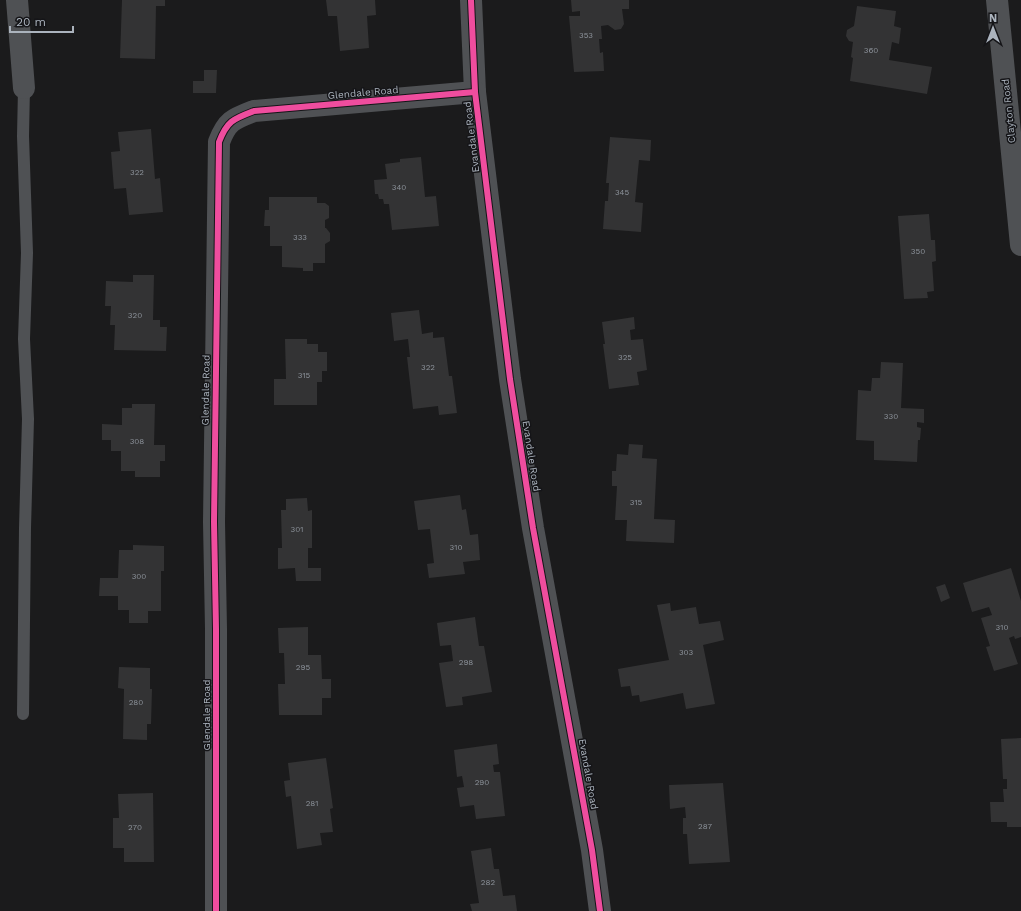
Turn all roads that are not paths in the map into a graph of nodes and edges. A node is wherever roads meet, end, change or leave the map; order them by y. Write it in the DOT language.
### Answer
graph roads {
  1 [pos="17,0"];
  2 [pos="470,0"];
  3 [pos="997,0"];
  4 [pos="24,88"];
  5 [pos="475,92"];
  6 [pos="1021,245"];
  7 [pos="23,714"];
  8 [pos="216,911"];
  9 [pos="600,911"];
  1 -- 4 [label="street"];
  2 -- 5 [label="street, Evandale Road"];
  3 -- 6 [label="street, Clayton Road"];
  4 -- 7 [label="lane"];
  5 -- 8 [label="street, Glendale Road"];
  5 -- 9 [label="street, Evandale Road"];
}
